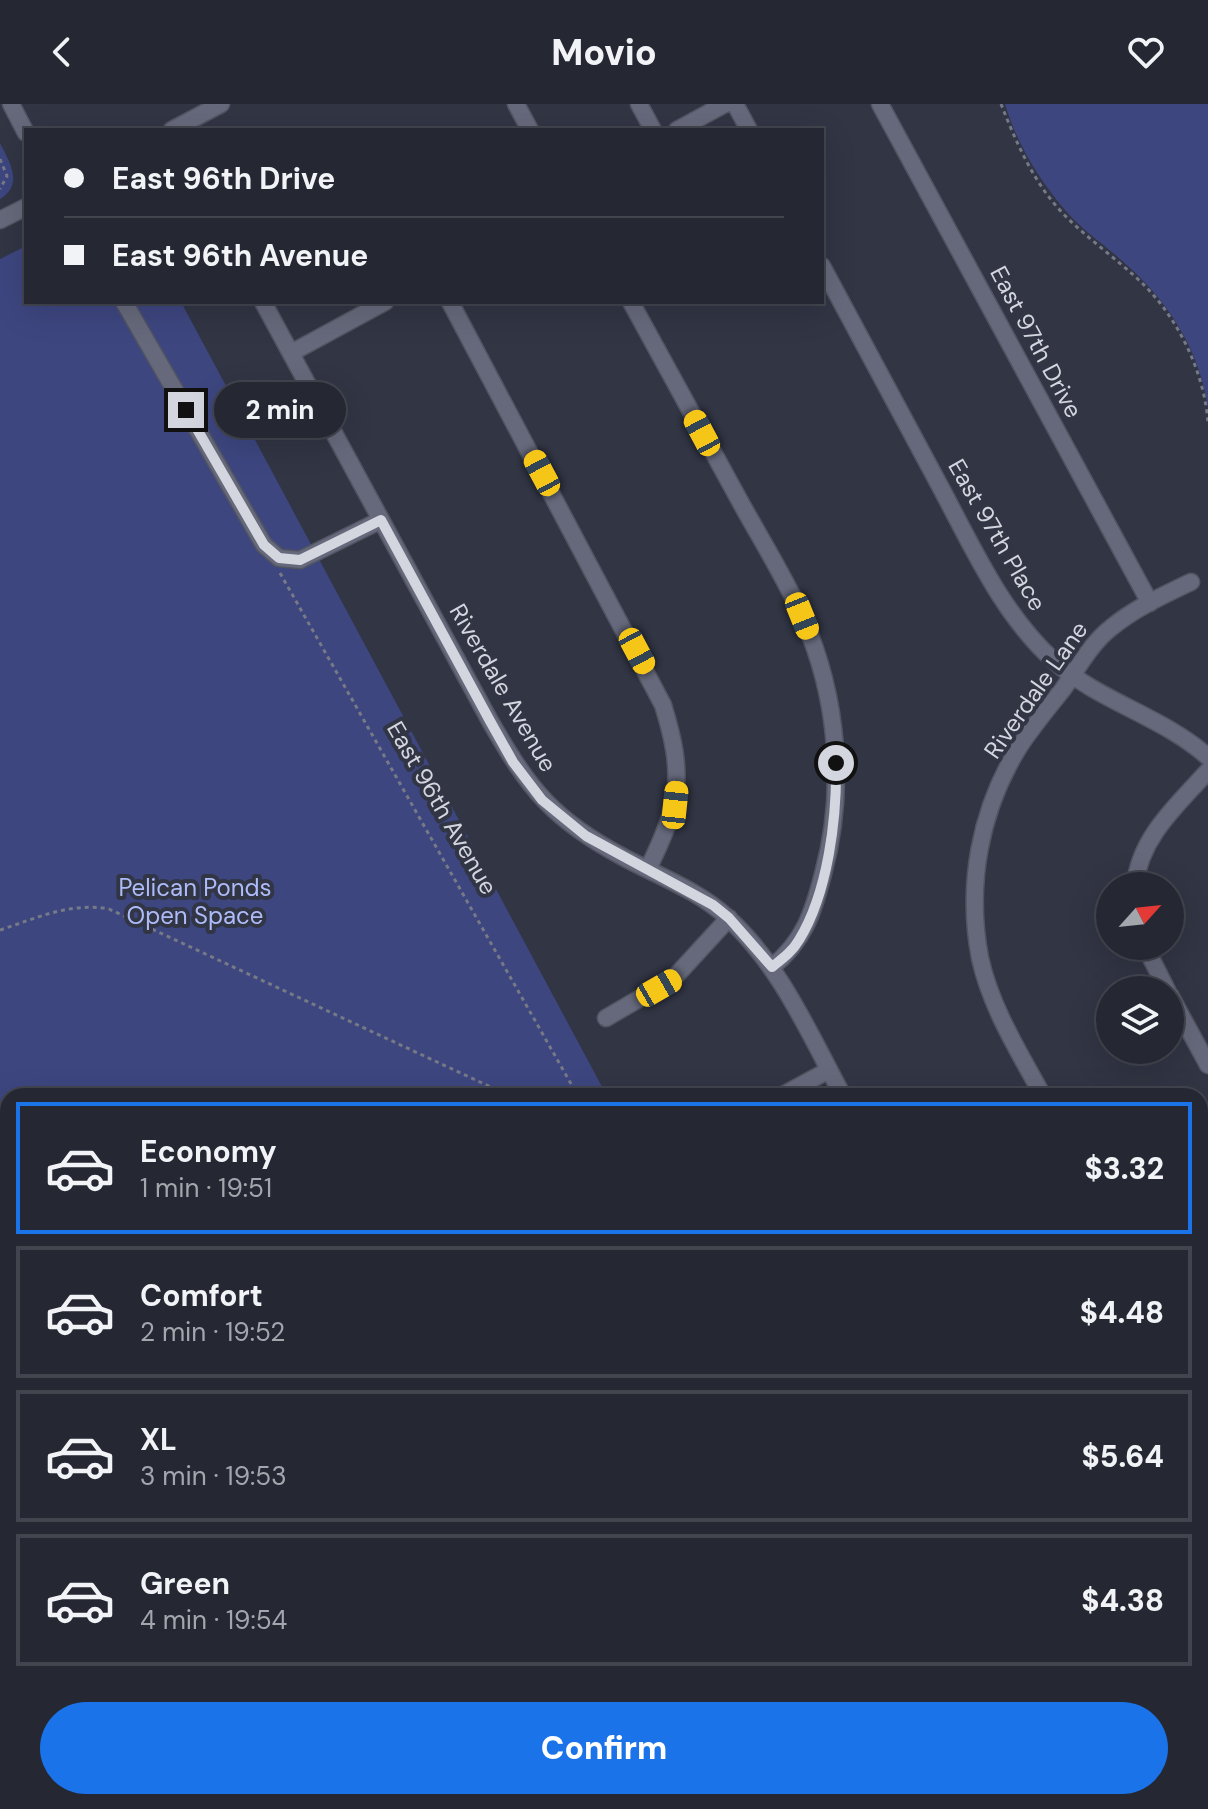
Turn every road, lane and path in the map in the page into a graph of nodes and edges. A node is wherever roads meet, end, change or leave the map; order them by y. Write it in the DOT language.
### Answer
graph roads {
  1 [pos="11,104"];
  2 [pos="221,104"];
  3 [pos="516,104"];
  4 [pos="639,104"];
  5 [pos="725,104"];
  6 [pos="735,104"];
  7 [pos="880,104"];
  8 [pos="1001,104"];
  9 [pos="176,128"];
  10 [pos="529,128"];
  11 [pos="652,128"];
  12 [pos="681,128"];
  13 [pos="748,128"];
  14 [pos="24,129"];
  15 [pos="0,159"];
  16 [pos="0,189"];
  17 [pos="24,208"];
  18 [pos="0,220"];
  19 [pos="824,270"];
  20 [pos="125,304"];
  21 [pos="264,304"];
  22 [pos="381,304"];
  23 [pos="451,304"];
  24 [pos="632,304"];
  25 [pos="291,353"];
  26 [pos="1208,417"];
  27 [pos="1208,424"];
  28 [pos="381,520"];
  29 [pos="280,573"];
  30 [pos="1191,582"];
  31 [pos="1150,603"];
  32 [pos="1072,675"];
  33 [pos="1208,757"];
  34 [pos="1208,771"];
  35 [pos="648,869"];
  36 [pos="1138,872"];
  37 [pos="729,918"];
  38 [pos="0,930"];
  39 [pos="772,967"];
  40 [pos="606,1018"];
  41 [pos="1184,1021"];
  42 [pos="1208,1065"];
  43 [pos="829,1070"];
  44 [pos="493,1088"];
  45 [pos="573,1088"];
  46 [pos="796,1088"];
  47 [pos="839,1088"];
  48 [pos="1039,1088"];
  1 -- 14 [label="street"];
  2 -- 9 [label="street"];
  3 -- 10 [label="street"];
  4 -- 11 [label="street"];
  5 -- 12 [label="street"];
  6 -- 13 [label="street"];
  7 -- 31 [label="street, East 97th Drive"];
  8 -- 26 [label="path"];
  15 -- 16 [label="path"];
  17 -- 18 [label="street"];
  19 -- 32 [label="street, East 97th Place"];
  20 -- 28 [label="street"];
  21 -- 25 [label="street, Riverdale Avenue"];
  22 -- 25 [label="street"];
  23 -- 35 [label="street"];
  24 -- 39 [label="street"];
  25 -- 28 [label="street, Riverdale Avenue"];
  26 -- 27 [label="path"];
  28 -- 35 [label="street, Riverdale Avenue"];
  29 -- 45 [label="path, East 96th Avenue"];
  30 -- 31 [label="street, Riverdale Lane"];
  31 -- 32 [label="street, Riverdale Lane"];
  32 -- 33 [label="street, East 97th Place"];
  32 -- 48 [label="street, Riverdale Lane"];
  34 -- 36 [label="street"];
  35 -- 37 [label="street, Riverdale Avenue"];
  37 -- 39 [label="street, Riverdale Avenue"];
  37 -- 40 [label="street"];
  38 -- 44 [label="path"];
  39 -- 43 [label="street, Riverdale Avenue"];
  41 -- 42 [label="street"];
  43 -- 46 [label="street"];
  43 -- 47 [label="street, Riverdale Avenue"];
}
